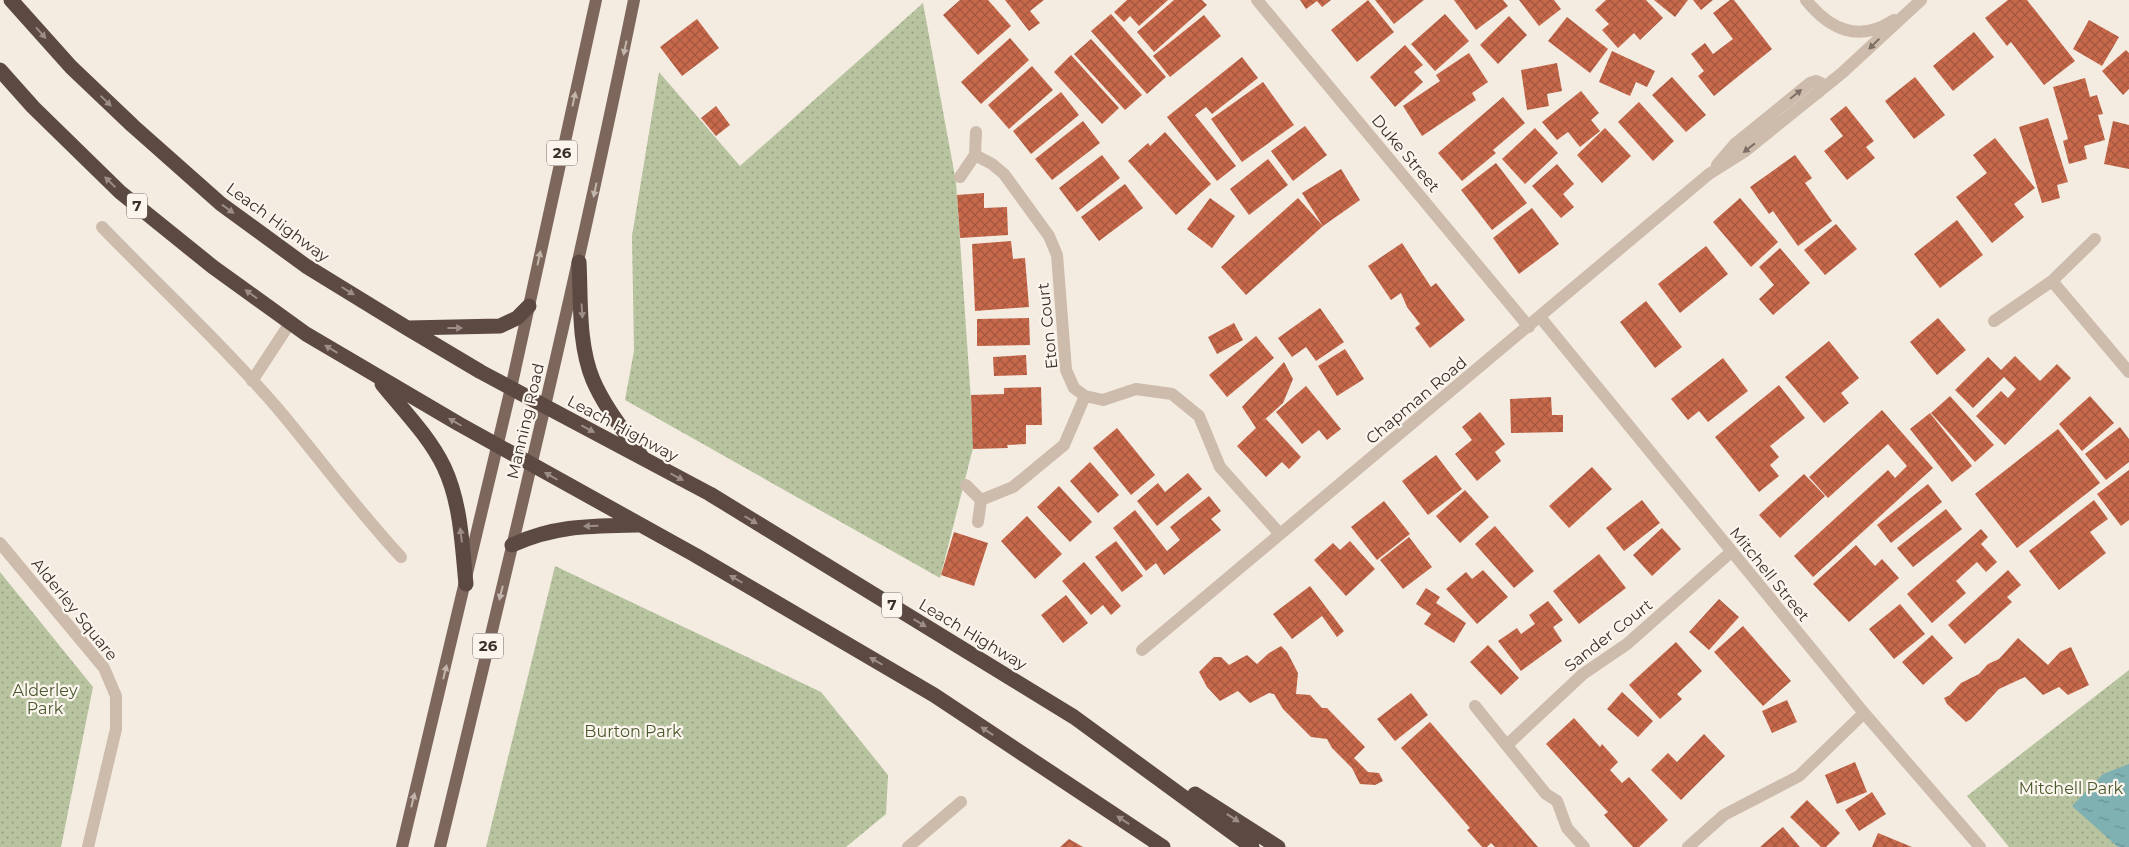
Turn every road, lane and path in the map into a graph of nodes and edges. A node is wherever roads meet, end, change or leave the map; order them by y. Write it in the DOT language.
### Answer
graph roads {
  1 [pos="11,0"];
  2 [pos="596,0"];
  3 [pos="634,0"];
  4 [pos="1257,0"];
  5 [pos="1806,0"];
  6 [pos="1921,0"];
  7 [pos="1909,10"];
  8 [pos="0,70"];
  9 [pos="976,132"];
  10 [pos="975,155"];
  11 [pos="960,177"];
  12 [pos="102,227"];
  13 [pos="2095,239"];
  14 [pos="579,262"];
  15 [pos="2052,280"];
  16 [pos="529,306"];
  17 [pos="1540,317"];
  18 [pos="1994,321"];
  19 [pos="290,323"];
  20 [pos="1529,327"];
  21 [pos="407,328"];
  22 [pos="2129,372"];
  23 [pos="373,374"];
  24 [pos="252,381"];
  25 [pos="511,388"];
  26 [pos="1085,396"];
  27 [pos="546,406"];
  28 [pos="497,446"];
  29 [pos="643,459"];
  30 [pos="532,465"];
  31 [pos="966,485"];
  32 [pos="981,500"];
  33 [pos="978,522"];
  34 [pos="640,525"];
  35 [pos="1280,534"];
  36 [pos="0,543"];
  37 [pos="512,545"];
  38 [pos="1731,552"];
  39 [pos="401,557"];
  40 [pos="466,584"];
  41 [pos="1142,650"];
  42 [pos="1475,706"];
  43 [pos="1864,713"];
  44 [pos="1074,717"];
  45 [pos="1507,744"];
  46 [pos="961,802"];
  47 [pos="88,847"];
  48 [pos="402,847"];
  49 [pos="440,847"];
  50 [pos="908,847"];
  51 [pos="1163,847"];
  52 [pos="1252,847"];
  53 [pos="1278,847"];
  54 [pos="1584,847"];
  55 [pos="1688,847"];
  56 [pos="1980,847"];
  1 -- 21 [label="highway, Leach Highway / 7, one-way"];
  16 -- 2 [label="main road, Manning Road / 26, one-way"];
  3 -- 14 [label="main road, Manning Road / 26, one-way"];
  4 -- 20 [label="street, Duke Street"];
  5 -- 7 [label="street, Chapman Road"];
  6 -- 7 [label="street, Chapman Road"];
  7 -- 17 [label="street, Chapman Road, one-way"];
  19 -- 8 [label="highway, 7, one-way"];
  9 -- 10 [label="street"];
  10 -- 11 [label="street"];
  10 -- 26 [label="street, Eton Court"];
  12 -- 24 [label="street"];
  13 -- 15 [label="street"];
  14 -- 27 [label="main road, Manning Road / 26"];
  14 -- 29 [label="highway, one-way"];
  15 -- 18 [label="street"];
  15 -- 22 [label="street"];
  21 -- 16 [label="highway, one-way"];
  16 -- 25 [label="main road, Manning Road / 26"];
  17 -- 20 [label="street, Chapman Road"];
  17 -- 38 [label="street, Mitchell Street"];
  23 -- 19 [label="highway, 7, one-way"];
  19 -- 24 [label="street"];
  20 -- 35 [label="street, Chapman Road"];
  21 -- 25 [label="highway, Leach Highway / 7"];
  28 -- 23 [label="highway, 7, one-way"];
  40 -- 23 [label="highway, one-way"];
  24 -- 39 [label="street"];
  25 -- 27 [label="highway, Leach Highway / 7"];
  25 -- 28 [label="main road, Manning Road / 26"];
  26 -- 32 [label="street"];
  26 -- 35 [label="street"];
  27 -- 29 [label="highway, Leach Highway / 7, one-way"];
  27 -- 30 [label="main road, Manning Road / 26"];
  28 -- 30 [label="highway, 7"];
  28 -- 40 [label="main road, Manning Road / 26"];
  29 -- 44 [label="highway, Leach Highway / 7, one-way"];
  34 -- 30 [label="highway, 7, one-way"];
  30 -- 37 [label="main road, Manning Road / 26"];
  31 -- 32 [label="street"];
  32 -- 33 [label="street"];
  34 -- 37 [label="highway, one-way"];
  51 -- 34 [label="highway, 7, one-way"];
  35 -- 41 [label="street, Chapman Road"];
  36 -- 47 [label="street, Alderley Square"];
  37 -- 49 [label="main road, Manning Road / 26, one-way"];
  38 -- 43 [label="street, Mitchell Street"];
  38 -- 45 [label="street, Sander Court"];
  48 -- 40 [label="main road, Manning Road / 26, one-way"];
  42 -- 45 [label="street"];
  43 -- 55 [label="street"];
  43 -- 56 [label="street, Mitchell Street"];
  44 -- 52 [label="highway, Leach Highway / 7"];
  44 -- 53 [label="highway, one-way"];
  45 -- 54 [label="street"];
  46 -- 50 [label="street"];
}
